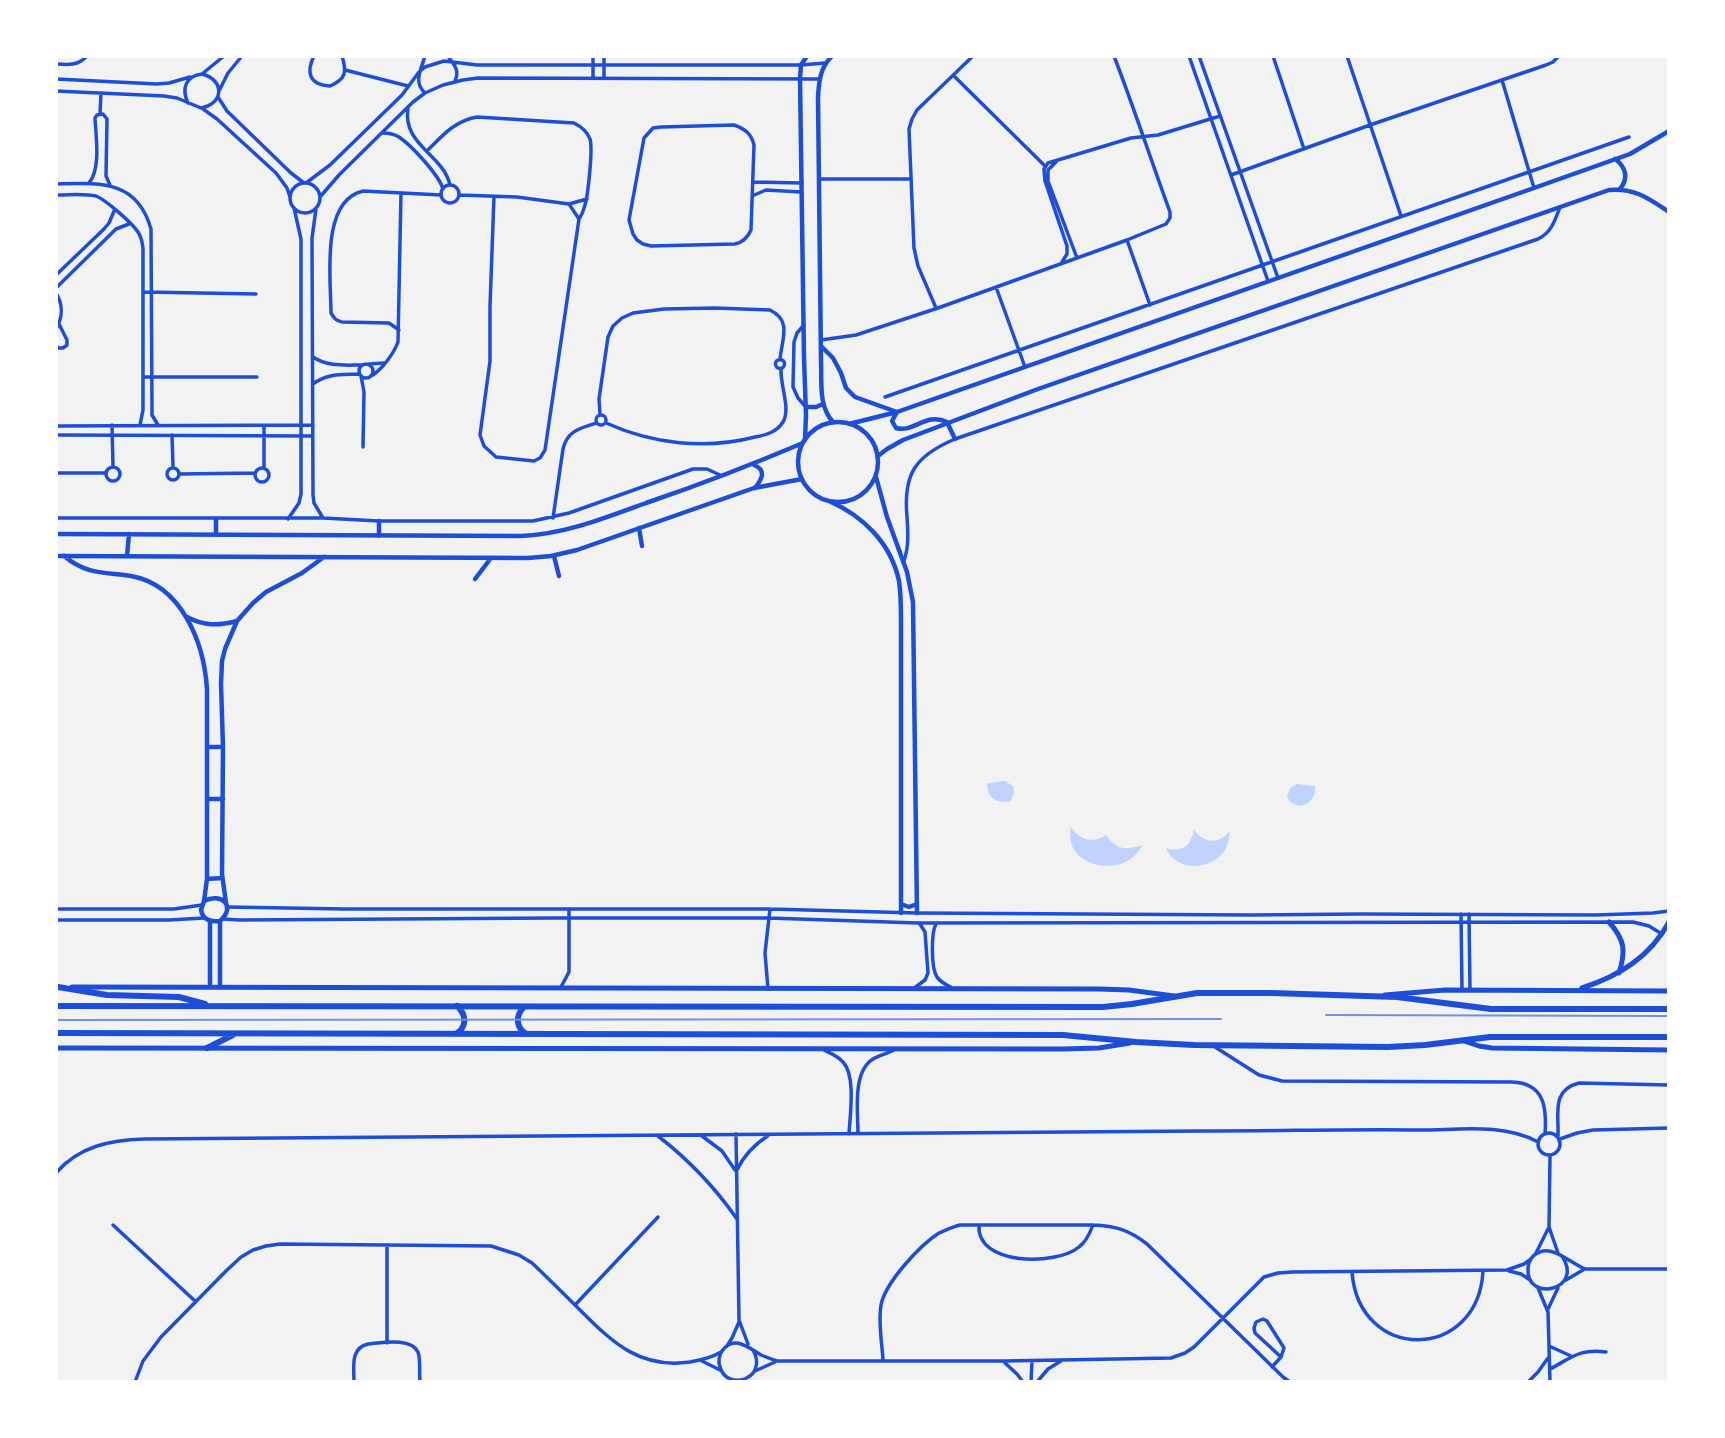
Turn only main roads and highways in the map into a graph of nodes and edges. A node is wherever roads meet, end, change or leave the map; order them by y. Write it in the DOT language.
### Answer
graph roads {
  1 [pos="1609,922"];
  2 [pos="1669,922"];
  3 [pos="1662,934"];
  4 [pos="1669,937"];
  5 [pos="1619,973"];
  6 [pos="57,987"];
  7 [pos="1574,990"];
  8 [pos="1669,991"];
  9 [pos="1174,996"];
  10 [pos="1378,996"];
  11 [pos="56,1006"];
  12 [pos="210,1006"];
  13 [pos="456,1006"];
  14 [pos="524,1007"];
  15 [pos="1669,1009"];
  16 [pos="56,1033"];
  17 [pos="236,1034"];
  18 [pos="526,1034"];
  19 [pos="454,1035"];
  20 [pos="1669,1037"];
  21 [pos="1461,1040"];
  22 [pos="1136,1042"];
  23 [pos="56,1048"];
  24 [pos="207,1048"];
  25 [pos="1669,1050"];
  1 -- 5 [label="main road"];
  2 -- 3 [label="main road"];
  3 -- 4 [label="main road"];
  3 -- 5 [label="main road"];
  5 -- 7 [label="main road"];
  6 -- 9 [label="main road"];
  6 -- 12 [label="highway"];
  7 -- 8 [label="main road"];
  7 -- 10 [label="main road"];
  9 -- 10 [label="highway"];
  9 -- 14 [label="highway"];
  10 -- 15 [label="highway"];
  11 -- 12 [label="highway"];
  12 -- 13 [label="highway"];
  13 -- 14 [label="highway"];
  13 -- 19 [label="highway"];
  14 -- 18 [label="highway"];
  16 -- 17 [label="highway"];
  17 -- 19 [label="highway"];
  17 -- 24 [label="highway"];
  18 -- 19 [label="highway"];
  18 -- 22 [label="highway"];
  20 -- 21 [label="highway"];
  21 -- 22 [label="highway"];
  21 -- 25 [label="main road"];
  22 -- 24 [label="main road"];
  23 -- 24 [label="main road"];
}
